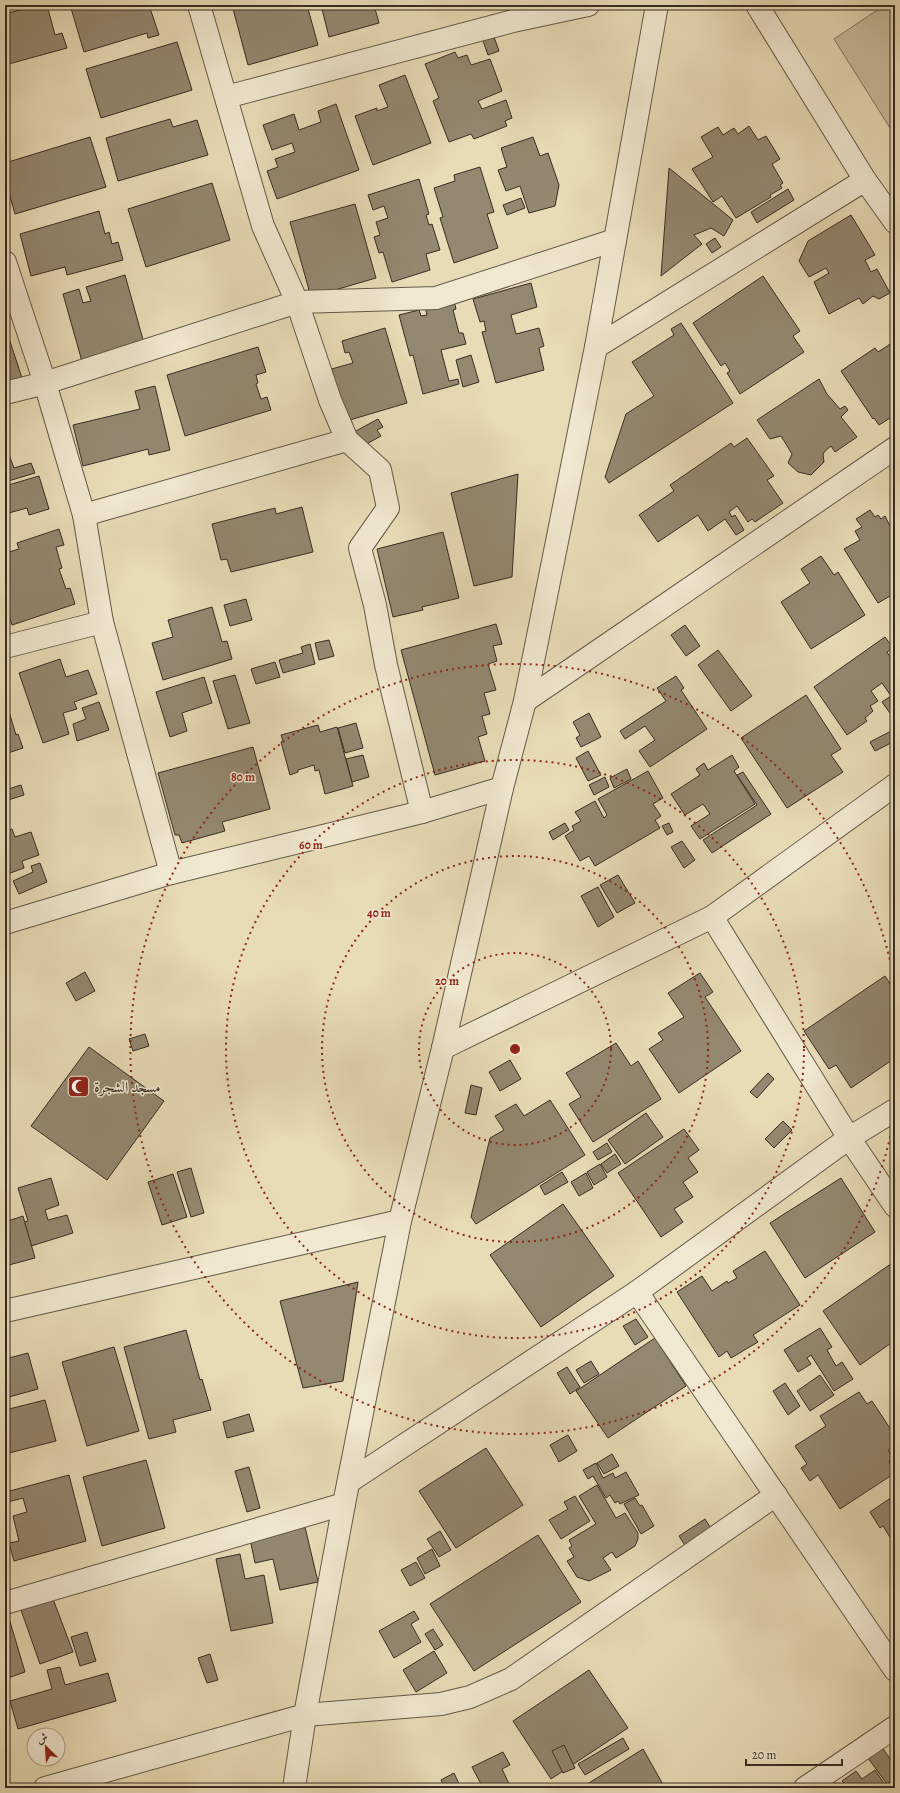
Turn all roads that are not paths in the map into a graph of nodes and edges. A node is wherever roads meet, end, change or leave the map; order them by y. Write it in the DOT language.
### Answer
graph roads {
  1 [pos="199,5"];
  2 [pos="588,5"];
  3 [pos="657,5"];
  4 [pos="757,5"];
  5 [pos="511,13"];
  6 [pos="226,97"];
  7 [pos="865,180"];
  8 [pos="895,222"];
  9 [pos="615,240"];
  10 [pos="5,262"];
  11 [pos="297,302"];
  12 [pos="596,347"];
  13 [pos="45,383"];
  14 [pos="5,393"];
  15 [pos="347,440"];
  16 [pos="895,448"];
  17 [pos="84,515"];
  18 [pos="102,622"];
  19 [pos="5,647"];
  20 [pos="524,701"];
  21 [pos="895,785"];
  22 [pos="502,788"];
  23 [pos="422,812"];
  24 [pos="171,873"];
  25 [pos="712,917"];
  26 [pos="5,923"];
  27 [pos="443,1048"];
  28 [pos="895,1110"];
  29 [pos="849,1138"];
  30 [pos="895,1206"];
  31 [pos="400,1221"];
  32 [pos="637,1292"];
  33 [pos="5,1311"];
  34 [pos="350,1481"];
  35 [pos="776,1495"];
  36 [pos="344,1504"];
  37 [pos="5,1603"];
  38 [pos="895,1670"];
  39 [pos="305,1715"];
  40 [pos="895,1727"];
  41 [pos="44,1788"];
  42 [pos="294,1788"];
  43 [pos="805,1788"];
  1 -- 6 [label="street"];
  2 -- 5 [label="street"];
  3 -- 9 [label="street"];
  4 -- 7 [label="street"];
  5 -- 6 [label="street"];
  6 -- 11 [label="street"];
  7 -- 8 [label="street"];
  7 -- 12 [label="street"];
  9 -- 11 [label="street"];
  9 -- 12 [label="street"];
  10 -- 13 [label="street"];
  11 -- 13 [label="street"];
  11 -- 15 [label="street"];
  12 -- 20 [label="street"];
  13 -- 14 [label="street"];
  13 -- 17 [label="street"];
  15 -- 17 [label="street"];
  15 -- 23 [label="street"];
  16 -- 20 [label="street"];
  17 -- 18 [label="street"];
  18 -- 19 [label="street"];
  18 -- 24 [label="street"];
  20 -- 22 [label="street"];
  21 -- 25 [label="street"];
  22 -- 23 [label="street"];
  22 -- 27 [label="street"];
  23 -- 24 [label="street"];
  24 -- 26 [label="street"];
  25 -- 27 [label="street"];
  25 -- 29 [label="street"];
  27 -- 31 [label="street"];
  28 -- 29 [label="street"];
  29 -- 30 [label="street"];
  29 -- 32 [label="street"];
  31 -- 33 [label="street"];
  31 -- 34 [label="street"];
  32 -- 34 [label="street"];
  32 -- 35 [label="street"];
  34 -- 36 [label="street"];
  35 -- 38 [label="street"];
  35 -- 39 [label="street"];
  36 -- 37 [label="street"];
  36 -- 39 [label="street"];
  39 -- 41 [label="street"];
  39 -- 42 [label="street"];
  40 -- 43 [label="street"];
}
